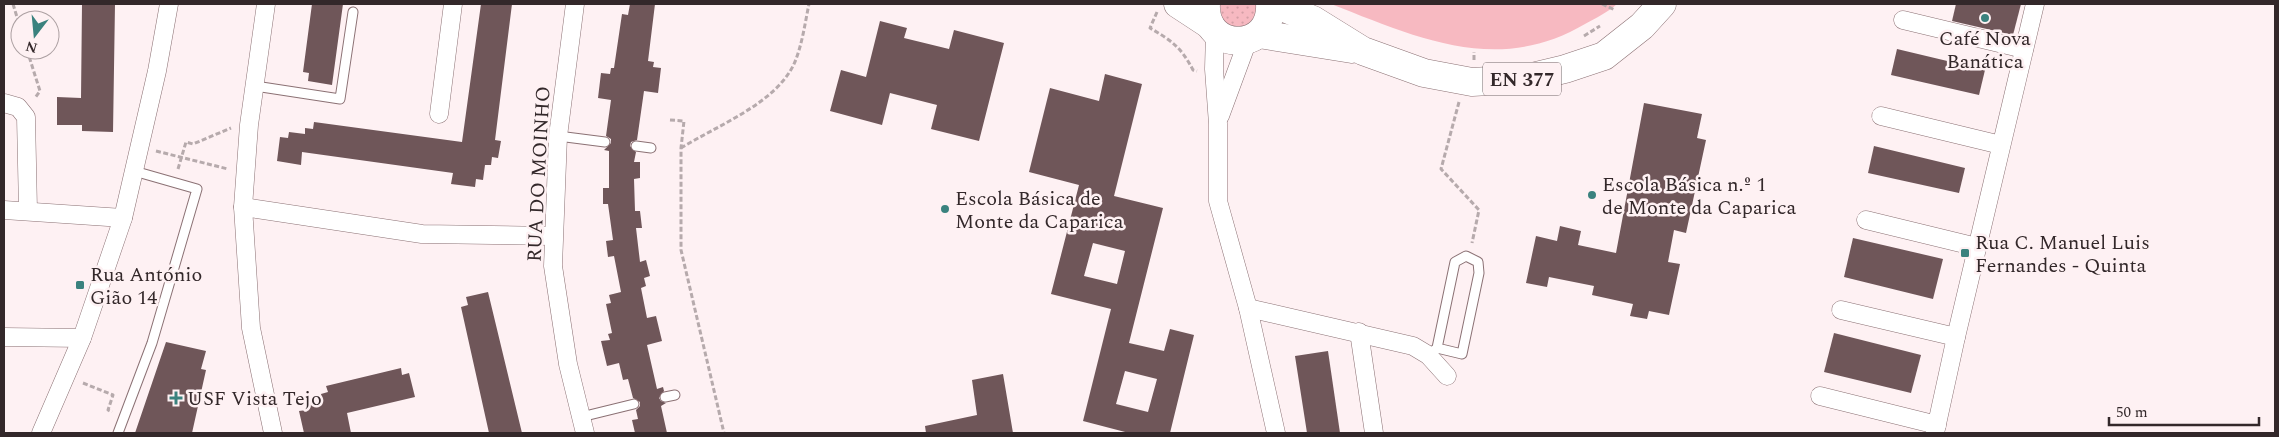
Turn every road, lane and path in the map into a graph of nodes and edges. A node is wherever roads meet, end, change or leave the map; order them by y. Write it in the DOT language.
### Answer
graph roads {
  1 [pos="168,4"];
  2 [pos="266,4"];
  3 [pos="453,4"];
  4 [pos="575,4"];
  5 [pos="809,4"];
  6 [pos="1178,4"];
  7 [pos="1270,4"];
  8 [pos="1275,4"];
  9 [pos="1602,4"];
  10 [pos="1662,4"];
  11 [pos="2035,4"];
  12 [pos="1615,10"];
  13 [pos="353,12"];
  14 [pos="1620,12"];
  15 [pos="1615,17"];
  16 [pos="1210,20"];
  17 [pos="1903,20"];
  18 [pos="1603,25"];
  19 [pos="1254,37"];
  20 [pos="1582,37"];
  21 [pos="2024,49"];
  22 [pos="1363,51"];
  23 [pos="1474,52"];
  24 [pos="30,60"];
  25 [pos="1473,64"];
  26 [pos="255,86"];
  27 [pos="4,103"];
  28 [pos="23,112"];
  29 [pos="439,114"];
  30 [pos="1881,116"];
  31 [pos="670,120"];
  32 [pos="1218,124"];
  33 [pos="248,125"];
  34 [pos="558,136"];
  35 [pos="605,142"];
  36 [pos="2001,145"];
  37 [pos="140,146"];
  38 [pos="636,146"];
  39 [pos="652,148"];
  40 [pos="681,148"];
  41 [pos="182,158"];
  42 [pos="211,165"];
  43 [pos="134,171"];
  44 [pos="174,183"];
  45 [pos="243,207"];
  46 [pos="4,210"];
  47 [pos="28,210"];
  48 [pos="123,218"];
  49 [pos="1866,220"];
  50 [pos="553,236"];
  51 [pos="1977,247"];
  52 [pos="1469,256"];
  53 [pos="1248,308"];
  54 [pos="1841,310"];
  55 [pos="1359,332"];
  56 [pos="4,337"];
  57 [pos="1956,337"];
  58 [pos="82,338"];
  59 [pos="1432,352"];
  60 [pos="1447,376"];
  61 [pos="66,377"];
  62 [pos="114,395"];
  63 [pos="675,395"];
  64 [pos="1820,396"];
  65 [pos="665,397"];
  66 [pos="634,404"];
  67 [pos="583,425"];
  68 [pos="1936,429"];
  69 [pos="41,433"];
  70 [pos="118,433"];
  71 [pos="273,433"];
  72 [pos="724,433"];
  73 [pos="1276,433"];
  74 [pos="1374,433"];
  1 -- 37 [label="street"];
  2 -- 26 [label="street"];
  3 -- 29 [label="street"];
  4 -- 34 [label="street, RUA DO MOINHO"];
  5 -- 40 [label="path"];
  6 -- 16 [label="main road, EN 377"];
  7 -- 19 [label="main road"];
  8 -- 22 [label="main road, EN 377"];
  9 -- 12 [label="path"];
  10 -- 25 [label="main road, EN 377"];
  11 -- 21 [label="street"];
  13 -- 26 [label="lane"];
  14 -- 15 [label="path"];
  16 -- 19 [label="main road, EN 377"];
  16 -- 32 [label="street"];
  17 -- 21 [label="street"];
  18 -- 20 [label="path"];
  19 -- 22 [label="main road, EN 377"];
  19 -- 32 [label="street"];
  21 -- 36 [label="street"];
  22 -- 25 [label="main road, EN 377"];
  23 -- 25 [label="path"];
  24 -- 28 [label="path"];
  25 -- 52 [label="path"];
  26 -- 33 [label="street"];
  27 -- 28 [label="street"];
  28 -- 47 [label="street"];
  30 -- 36 [label="street"];
  31 -- 40 [label="path"];
  32 -- 53 [label="street"];
  33 -- 41 [label="path"];
  33 -- 45 [label="street"];
  34 -- 35 [label="lane"];
  34 -- 50 [label="street, RUA DO MOINHO"];
  36 -- 51 [label="street"];
  37 -- 41 [label="path"];
  37 -- 43 [label="street"];
  38 -- 39 [label="lane"];
  40 -- 72 [label="path"];
  41 -- 42 [label="path"];
  41 -- 44 [label="path"];
  43 -- 44 [label="lane"];
  43 -- 48 [label="street"];
  44 -- 70 [label="lane"];
  45 -- 50 [label="street"];
  45 -- 71 [label="street"];
  46 -- 47 [label="street"];
  47 -- 48 [label="street"];
  48 -- 58 [label="street"];
  49 -- 51 [label="street"];
  50 -- 67 [label="street, RUA DO MOINHO"];
  51 -- 57 [label="street"];
  52 -- 59 [label="lane"];
  52 -- 59 [label="lane"];
  53 -- 55 [label="street"];
  53 -- 73 [label="street"];
  54 -- 57 [label="street"];
  55 -- 59 [label="street"];
  55 -- 74 [label="street"];
  56 -- 58 [label="street"];
  57 -- 68 [label="street"];
  58 -- 61 [label="street"];
  59 -- 60 [label="street"];
  61 -- 62 [label="path"];
  61 -- 69 [label="street"];
  63 -- 65 [label="lane"];
  64 -- 68 [label="street"];
  66 -- 67 [label="lane"];
}
